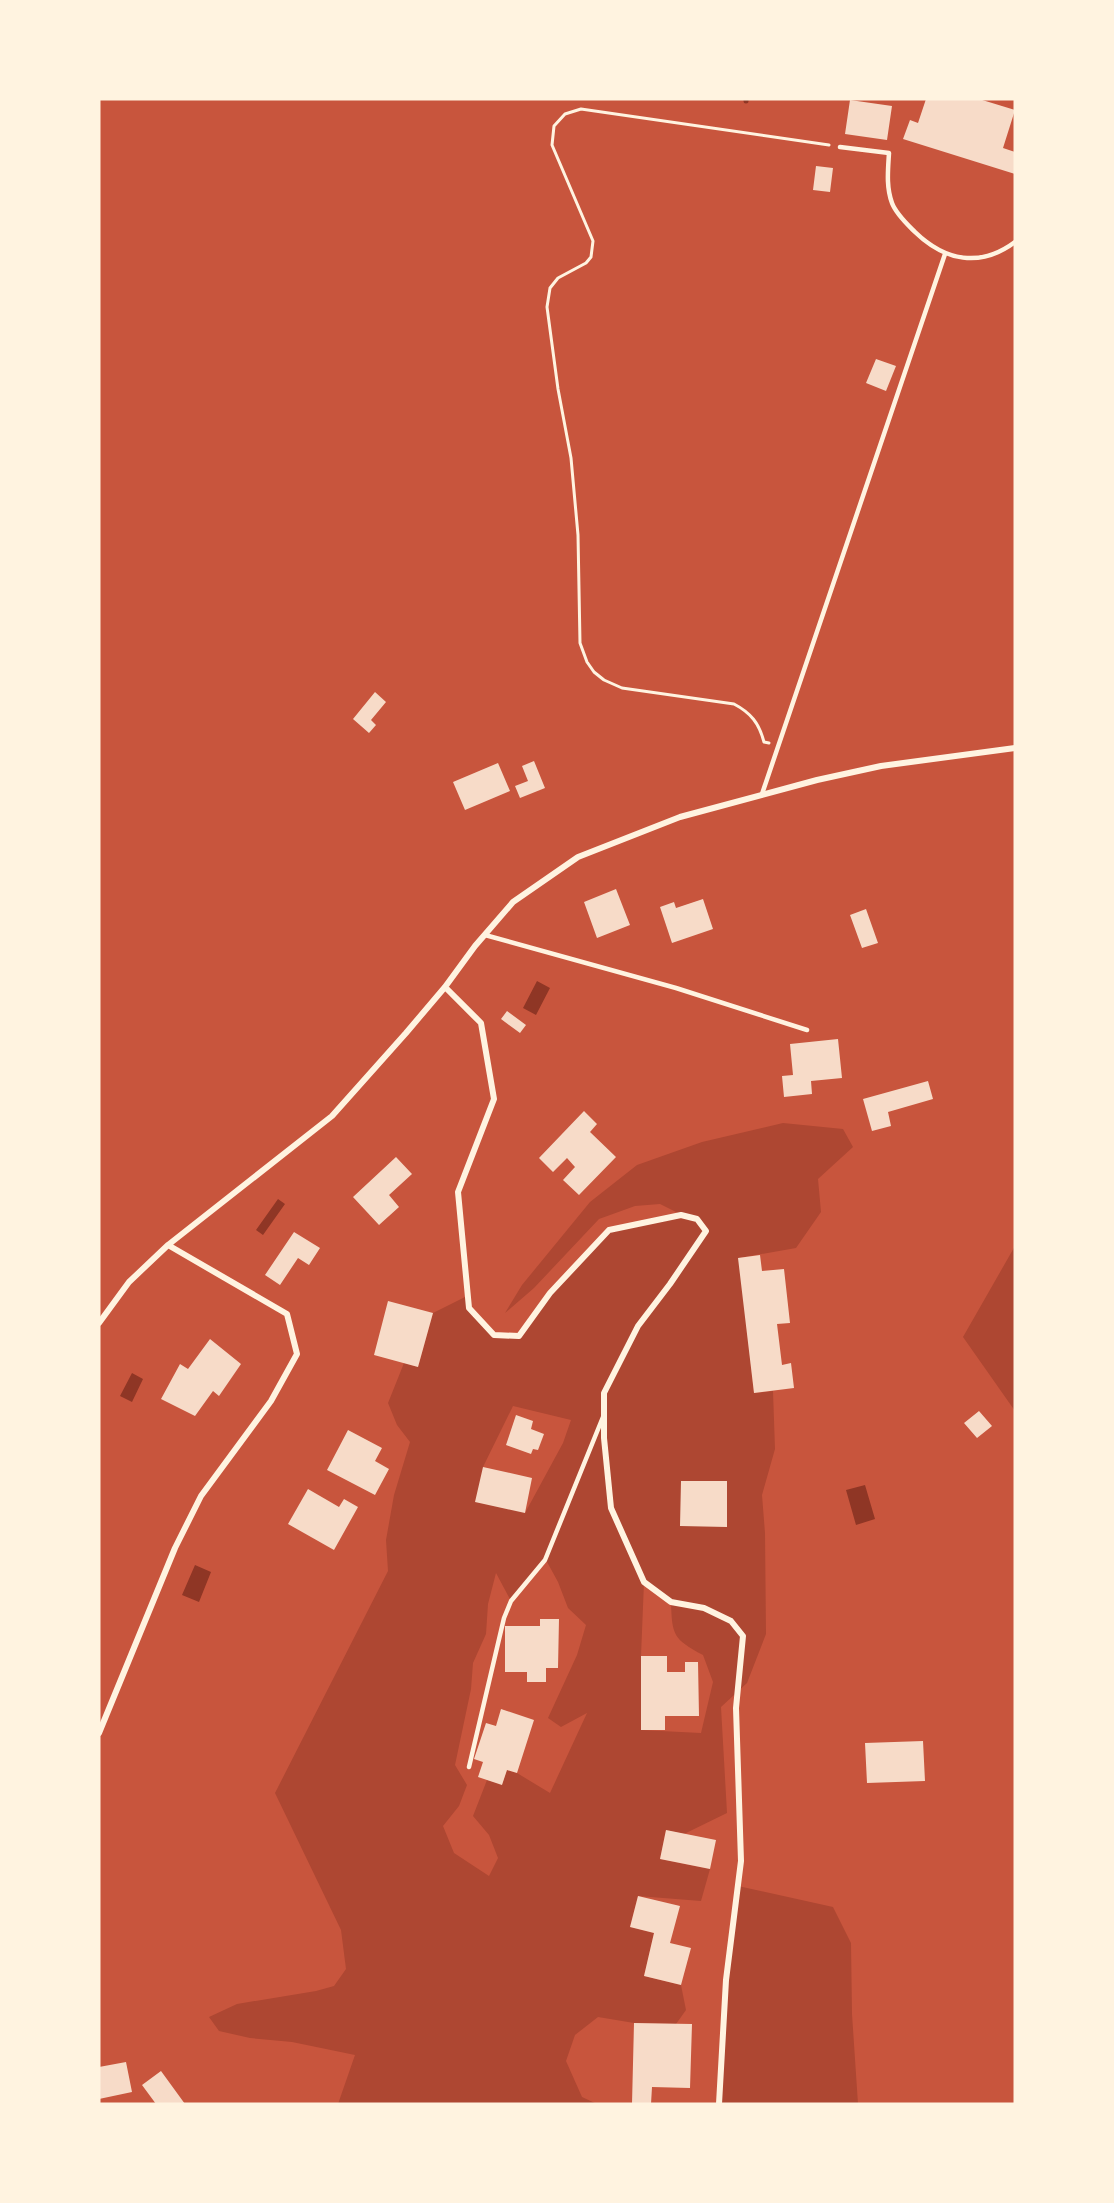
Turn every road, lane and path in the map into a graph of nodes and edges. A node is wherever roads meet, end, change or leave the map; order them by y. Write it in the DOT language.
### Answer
graph roads {
  1 [pos="840,147"];
  2 [pos="1015,242"];
  3 [pos="945,254"];
  4 [pos="779,745"];
  5 [pos="1015,748"];
  6 [pos="762,794"];
  7 [pos="485,935"];
  8 [pos="445,987"];
  9 [pos="807,1030"];
  10 [pos="168,1245"];
  11 [pos="99,1323"];
  12 [pos="604,1414"];
  13 [pos="99,1733"];
  14 [pos="469,1767"];
  15 [pos="719,2104"];
  1 -- 3 [label="lane"];
  1 -- 4 [label="path"];
  2 -- 3 [label="lane"];
  3 -- 4 [label="lane"];
  4 -- 6 [label="lane"];
  5 -- 6 [label="street"];
  6 -- 7 [label="street"];
  7 -- 8 [label="street"];
  7 -- 9 [label="lane"];
  8 -- 10 [label="street"];
  8 -- 12 [label="street"];
  10 -- 11 [label="street"];
  10 -- 13 [label="street"];
  12 -- 14 [label="lane"];
  12 -- 15 [label="street"];
}
